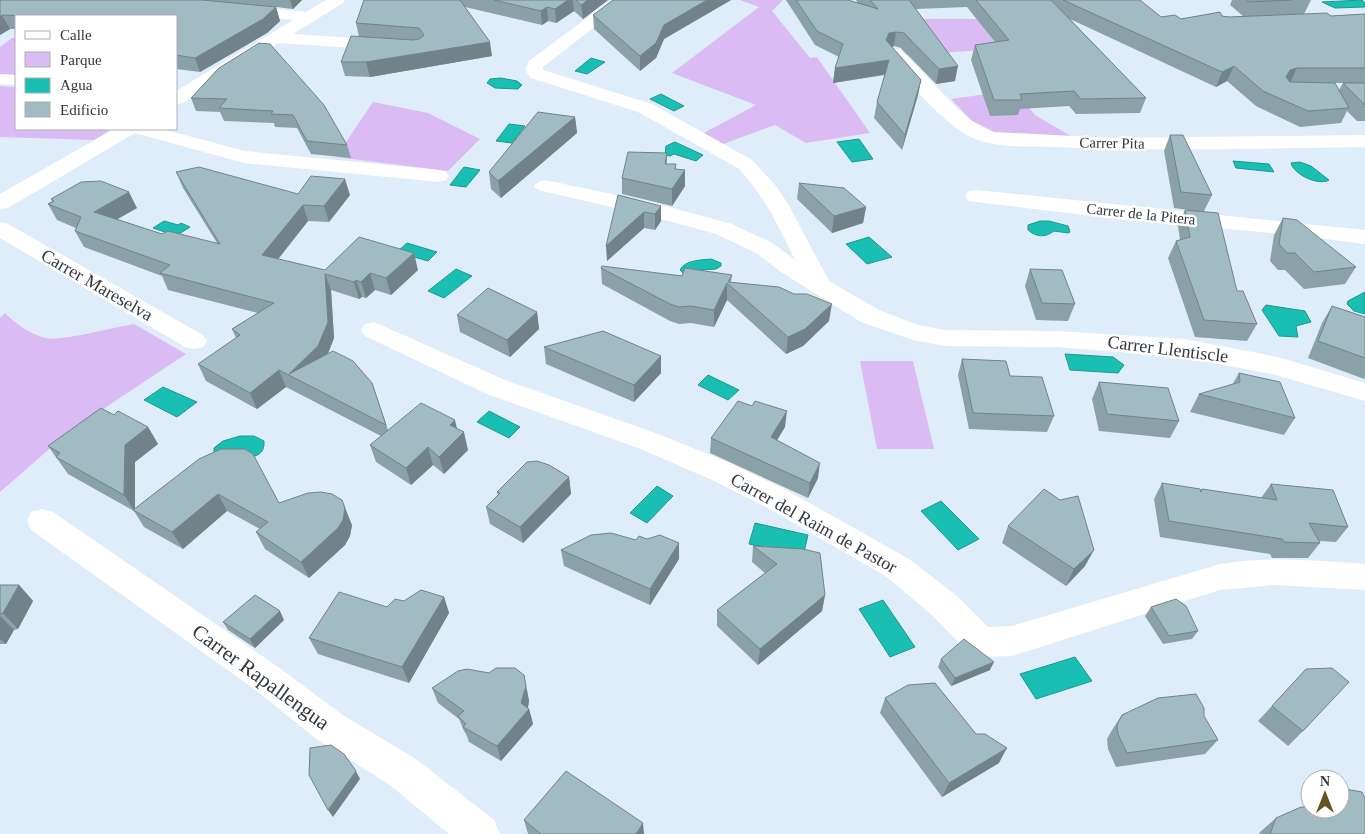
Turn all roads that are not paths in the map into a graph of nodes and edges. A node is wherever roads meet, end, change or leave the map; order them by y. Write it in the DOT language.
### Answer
graph roads {
  1 [pos="338,0"];
  2 [pos="621,0"];
  3 [pos="225,8"];
  4 [pos="309,17"];
  5 [pos="276,38"];
  6 [pos="397,46"];
  7 [pos="894,53"];
  8 [pos="0,79"];
  9 [pos="15,80"];
  10 [pos="178,86"];
  11 [pos="198,86"];
  12 [pos="178,98"];
  13 [pos="126,130"];
  14 [pos="145,130"];
  15 [pos="1365,141"];
  16 [pos="439,176"];
  17 [pos="545,186"];
  18 [pos="976,196"];
  19 [pos="0,203"];
  20 [pos="0,229"];
  21 [pos="1365,237"];
  22 [pos="818,283"];
  23 [pos="374,330"];
  24 [pos="194,341"];
  25 [pos="1365,392"];
  26 [pos="42,521"];
  27 [pos="1365,577"];
  28 [pos="480,834"];
  1 -- 4 [label="street"];
  2 -- 22 [label="street"];
  3 -- 4 [label="street"];
  4 -- 5 [label="street"];
  5 -- 6 [label="street"];
  5 -- 11 [label="street"];
  7 -- 15 [label="street, Carrer Pita"];
  8 -- 9 [label="street"];
  10 -- 11 [label="street"];
  11 -- 12 [label="street"];
  13 -- 19 [label="street"];
  14 -- 16 [label="street"];
  17 -- 22 [label="street, Carrer Llentiscle"];
  18 -- 21 [label="street, Carrer de la Pitera"];
  20 -- 24 [label="street, Carrer Mareselva"];
  22 -- 25 [label="street, Carrer Llentiscle"];
  23 -- 27 [label="street, Carrer del Raim de Pastor"];
  26 -- 28 [label="street, Carrer Rapallengua"];
}
